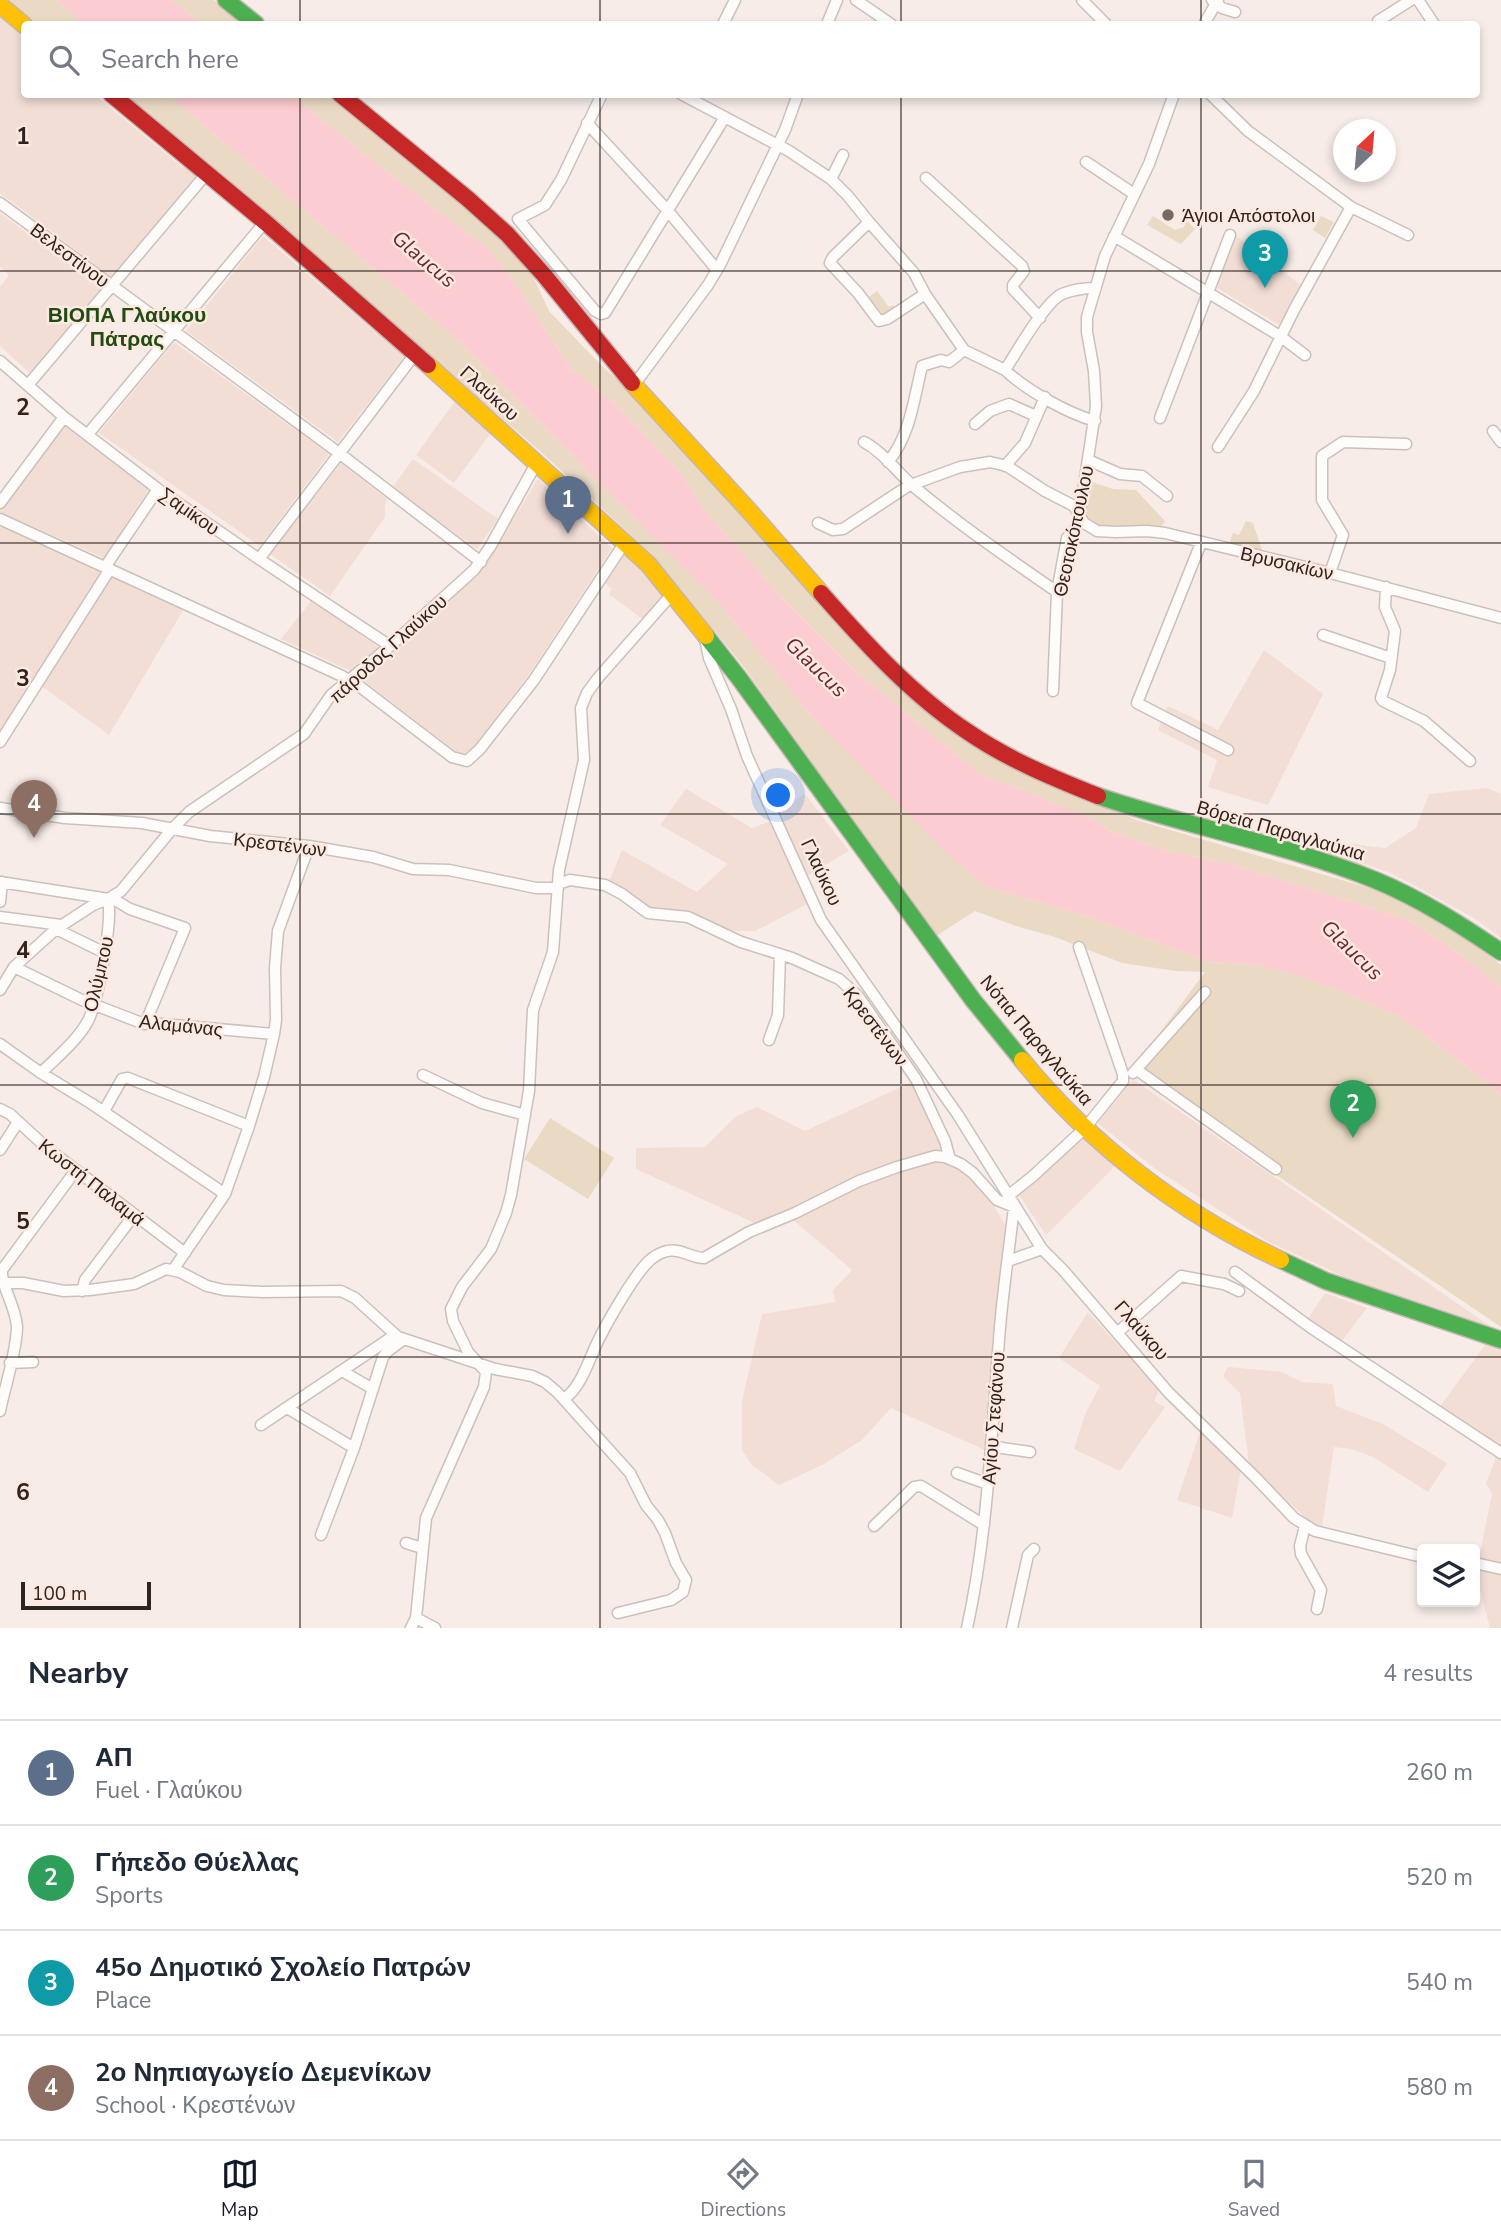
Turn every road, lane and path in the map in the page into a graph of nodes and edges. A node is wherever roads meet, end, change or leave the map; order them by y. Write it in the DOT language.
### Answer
graph roads {
  1 [pos="226,0"];
  2 [pos="735,0"];
  3 [pos="837,0"];
  4 [pos="856,0"];
  5 [pos="1082,0"];
  6 [pos="1411,0"];
  7 [pos="1418,0"];
  8 [pos="1215,1"];
  9 [pos="0,5"];
  10 [pos="1235,12"];
  11 [pos="252,21"];
  12 [pos="729,21"];
  13 [pos="828,21"];
  14 [pos="887,21"];
  15 [pos="1103,21"];
  16 [pos="1205,21"];
  17 [pos="1378,21"];
  18 [pos="1432,21"];
  19 [pos="21,22"];
  20 [pos="116,98"];
  21 [pos="345,98"];
  22 [pos="600,98"];
  23 [pos="690,98"];
  24 [pos="796,98"];
  25 [pos="1173,98"];
  26 [pos="1214,98"];
  27 [pos="725,117"];
  28 [pos="587,123"];
  29 [pos="778,145"];
  30 [pos="843,155"];
  31 [pos="1086,163"];
  32 [pos="207,173"];
  33 [pos="926,178"];
  34 [pos="831,179"];
  35 [pos="1135,194"];
  36 [pos="0,203"];
  37 [pos="1351,207"];
  38 [pos="668,211"];
  39 [pos="265,222"];
  40 [pos="869,222"];
  41 [pos="1230,235"];
  42 [pos="1114,236"];
  43 [pos="1408,236"];
  44 [pos="717,271"];
  45 [pos="112,286"];
  46 [pos="1095,288"];
  47 [pos="925,293"];
  48 [pos="1209,293"];
  49 [pos="1040,318"];
  50 [pos="173,332"];
  51 [pos="1280,336"];
  52 [pos="964,350"];
  53 [pos="415,354"];
  54 [pos="1305,355"];
  55 [pos="0,361"];
  56 [pos="1005,370"];
  57 [pos="28,385"];
  58 [pos="634,385"];
  59 [pos="1045,397"];
  60 [pos="1037,416"];
  61 [pos="64,417"];
  62 [pos="1160,418"];
  63 [pos="1095,421"];
  64 [pos="975,424"];
  65 [pos="1493,431"];
  66 [pos="88,434"];
  67 [pos="863,442"];
  68 [pos="1501,442"];
  69 [pos="1406,444"];
  70 [pos="1218,447"];
  71 [pos="339,453"];
  72 [pos="1088,460"];
  73 [pos="537,462"];
  74 [pos="888,462"];
  75 [pos="1005,466"];
  76 [pos="912,485"];
  77 [pos="158,489"];
  78 [pos="1167,496"];
  79 [pos="0,503"];
  80 [pos="1080,513"];
  81 [pos="0,519"];
  82 [pos="818,523"];
  83 [pos="625,542"];
  84 [pos="1201,543"];
  85 [pos="259,559"];
  86 [pos="481,562"];
  87 [pos="108,568"];
  88 [pos="1330,573"];
  89 [pos="1386,587"];
  90 [pos="1057,592"];
  91 [pos="673,593"];
  92 [pos="1501,618"];
  93 [pos="704,632"];
  94 [pos="1323,635"];
  95 [pos="390,646"];
  96 [pos="1391,658"];
  97 [pos="350,681"];
  98 [pos="1053,691"];
  99 [pos="0,741"];
  100 [pos="1228,750"];
  101 [pos="1471,761"];
  102 [pos="2,808"];
  103 [pos="0,820"];
  104 [pos="172,829"];
  105 [pos="309,846"];
  106 [pos="1,882"];
  107 [pos="558,886"];
  108 [pos="108,899"];
  109 [pos="0,902"];
  110 [pos="0,918"];
  111 [pos="58,927"];
  112 [pos="1079,947"];
  113 [pos="1501,952"];
  114 [pos="104,953"];
  115 [pos="780,955"];
  116 [pos="14,967"];
  117 [pos="0,990"];
  118 [pos="1205,992"];
  119 [pos="93,1005"];
  120 [pos="145,1024"];
  121 [pos="274,1034"];
  122 [pos="769,1040"];
  123 [pos="0,1044"];
  124 [pos="1137,1070"];
  125 [pos="41,1073"];
  126 [pos="423,1075"];
  127 [pos="1124,1079"];
  128 [pos="0,1109"];
  129 [pos="104,1111"];
  130 [pos="525,1115"];
  131 [pos="18,1122"];
  132 [pos="249,1126"];
  133 [pos="1085,1128"];
  134 [pos="0,1150"];
  135 [pos="950,1159"];
  136 [pos="1276,1169"];
  137 [pos="76,1170"];
  138 [pos="225,1194"];
  139 [pos="1008,1196"];
  140 [pos="1014,1207"];
  141 [pos="134,1215"];
  142 [pos="1042,1249"];
  143 [pos="185,1253"];
  144 [pos="1007,1261"];
  145 [pos="173,1270"];
  146 [pos="1235,1272"];
  147 [pos="1,1282"];
  148 [pos="82,1291"];
  149 [pos="1239,1291"];
  150 [pos="1117,1334"];
  151 [pos="399,1337"];
  152 [pos="1501,1340"];
  153 [pos="33,1362"];
  154 [pos="10,1363"];
  155 [pos="478,1363"];
  156 [pos="342,1371"];
  157 [pos="373,1389"];
  158 [pos="564,1399"];
  159 [pos="287,1408"];
  160 [pos="0,1411"];
  161 [pos="261,1425"];
  162 [pos="991,1444"];
  163 [pos="354,1448"];
  164 [pos="1030,1452"];
  165 [pos="1501,1453"];
  166 [pos="957,1473"];
  167 [pos="988,1484"];
  168 [pos="873,1525"];
  169 [pos="984,1525"];
  170 [pos="1305,1527"];
  171 [pos="321,1535"];
  172 [pos="406,1543"];
  173 [pos="422,1548"];
  174 [pos="1034,1549"];
  175 [pos="1417,1556"];
  176 [pos="1480,1564"];
  177 [pos="1501,1569"];
  178 [pos="1317,1609"];
  179 [pos="618,1614"];
  180 [pos="414,1623"];
  181 [pos="435,1628"];
  182 [pos="967,1628"];
  183 [pos="1012,1628"];
  1 -- 11 [label="main road"];
  2 -- 12 [label="street"];
  3 -- 13 [label="street"];
  4 -- 14 [label="street"];
  5 -- 15 [label="street"];
  6 -- 17 [label="street"];
  7 -- 18 [label="street"];
  8 -- 10 [label="street"];
  8 -- 16 [label="street"];
  9 -- 19 [label="main road"];
  20 -- 32 [label="main road, Γλαύκου"];
  21 -- 58 [label="main road, Βόρεια Παραγλαύκια"];
  22 -- 28 [label="street"];
  23 -- 27 [label="street"];
  24 -- 29 [label="street"];
  25 -- 35 [label="street, Θεοτοκόπουλου"];
  26 -- 37 [label="street"];
  27 -- 29 [label="street"];
  27 -- 38 [label="street"];
  28 -- 38 [label="street"];
  28 -- 38 [label="street"];
  29 -- 34 [label="street"];
  29 -- 44 [label="street"];
  30 -- 34 [label="street"];
  31 -- 35 [label="street"];
  32 -- 39 [label="main road, Γλαύκου"];
  32 -- 45 [label="street"];
  33 -- 49 [label="street"];
  34 -- 40 [label="street"];
  35 -- 42 [label="street, Θεοτοκόπουλου"];
  36 -- 45 [label="street, Βελεστίνου"];
  37 -- 43 [label="street"];
  37 -- 51 [label="street"];
  38 -- 44 [label="street"];
  39 -- 50 [label="street"];
  39 -- 53 [label="main road, Γλαύκου"];
  40 -- 47 [label="street"];
  40 -- 47 [label="street"];
  41 -- 48 [label="street"];
  42 -- 46 [label="street, Θεοτοκόπουλου"];
  42 -- 48 [label="street"];
  44 -- 58 [label="street"];
  45 -- 50 [label="street, Βελεστίνου"];
  45 -- 57 [label="street"];
  46 -- 49 [label="street"];
  46 -- 63 [label="street, Θεοτοκόπουλου"];
  47 -- 52 [label="street"];
  48 -- 51 [label="street"];
  48 -- 62 [label="street"];
  49 -- 56 [label="street"];
  50 -- 66 [label="street"];
  50 -- 71 [label="street, Βελεστίνου"];
  51 -- 54 [label="street"];
  51 -- 70 [label="street"];
  52 -- 56 [label="street"];
  52 -- 74 [label="street"];
  53 -- 71 [label="street"];
  53 -- 73 [label="main road, Γλαύκου"];
  55 -- 57 [label="street, Σαμίκου"];
  56 -- 59 [label="street"];
  57 -- 61 [label="street, Σαμίκου"];
  58 -- 113 [label="main road, Βόρεια Παραγλαύκια"];
  59 -- 60 [label="street"];
  59 -- 63 [label="street"];
  60 -- 64 [label="street"];
  60 -- 75 [label="street"];
  61 -- 66 [label="street, Σαμίκου"];
  61 -- 79 [label="street"];
  63 -- 72 [label="street, Θεοτοκόπουλου"];
  65 -- 68 [label="street"];
  66 -- 77 [label="street, Σαμίκου"];
  67 -- 74 [label="street"];
  69 -- 88 [label="street"];
  71 -- 85 [label="street"];
  71 -- 86 [label="street, Βελεστίνου"];
  72 -- 78 [label="street"];
  72 -- 80 [label="street, Θεοτοκόπουλου"];
  73 -- 83 [label="main road, Γλαύκου"];
  73 -- 86 [label="street, πάροδος Γλαύκου"];
  74 -- 76 [label="street"];
  75 -- 76 [label="street"];
  75 -- 80 [label="street, Βρυσακίων"];
  76 -- 82 [label="street"];
  76 -- 90 [label="street"];
  77 -- 85 [label="street, Σαμίκου"];
  77 -- 87 [label="street"];
  80 -- 84 [label="street, Βρυσακίων"];
  80 -- 90 [label="street, Θεοτοκόπουλου"];
  81 -- 87 [label="street"];
  83 -- 91 [label="main road, Γλαύκου"];
  83 -- 97 [label="street"];
  84 -- 88 [label="street, Βρυσακίων"];
  84 -- 100 [label="street"];
  85 -- 95 [label="street, Σαμίκου"];
  86 -- 95 [label="street, πάροδος Γλαύκου"];
  87 -- 97 [label="street"];
  87 -- 99 [label="street"];
  88 -- 89 [label="street, Βρυσακίων"];
  89 -- 92 [label="street, Βρυσακίων"];
  89 -- 96 [label="street"];
  90 -- 98 [label="street, Θεοτοκόπουλου"];
  91 -- 93 [label="main road, Γλαύκου"];
  91 -- 107 [label="street"];
  93 -- 133 [label="main road, Νότια Παραγλαύκια"];
  93 -- 139 [label="street, Γλαύκου"];
  94 -- 96 [label="street"];
  95 -- 97 [label="street, πάροδος Γλαύκου"];
  96 -- 101 [label="street"];
  97 -- 104 [label="street, πάροδος Γλαύκου"];
  102 -- 103 [label="street"];
  102 -- 104 [label="street, Κρεστένων"];
  104 -- 105 [label="street, Κρεστένων"];
  104 -- 108 [label="street, πάροδος Γλαύκου"];
  105 -- 107 [label="street, Κρεστένων"];
  105 -- 121 [label="street"];
  106 -- 108 [label="street"];
  106 -- 109 [label="street"];
  107 -- 115 [label="street, Κρεστένων"];
  107 -- 130 [label="street"];
  108 -- 111 [label="street, πάροδος Γλαύκου"];
  108 -- 114 [label="street, Ολύμπου"];
  108 -- 120 [label="street"];
  110 -- 111 [label="street"];
  111 -- 114 [label="street"];
  111 -- 116 [label="street, πάροδος Γλαύκου"];
  112 -- 127 [label="street"];
  114 -- 119 [label="street, Ολύμπου"];
  115 -- 122 [label="street"];
  115 -- 135 [label="street, Κρεστένων"];
  116 -- 117 [label="street, πάροδος Γλαύκου"];
  116 -- 119 [label="street, Αλαμάνας"];
  118 -- 124 [label="street"];
  119 -- 120 [label="street, Αλαμάνας"];
  119 -- 125 [label="street, Ολύμπου"];
  120 -- 121 [label="street, Αλαμάνας"];
  121 -- 132 [label="street"];
  123 -- 125 [label="street"];
  124 -- 127 [label="street"];
  124 -- 136 [label="street"];
  125 -- 129 [label="street"];
  126 -- 130 [label="street"];
  127 -- 133 [label="street"];
  128 -- 131 [label="street, Κωστή Παλαμά"];
  129 -- 132 [label="street"];
  129 -- 138 [label="street"];
  130 -- 155 [label="street"];
  131 -- 134 [label="street"];
  131 -- 137 [label="street, Κωστή Παλαμά"];
  132 -- 138 [label="street"];
  133 -- 139 [label="street"];
  133 -- 152 [label="main road, Νότια Παραγλαύκια"];
  135 -- 140 [label="street"];
  135 -- 158 [label="street"];
  137 -- 141 [label="street, Κωστή Παλαμά"];
  137 -- 147 [label="street"];
  138 -- 143 [label="street"];
  139 -- 140 [label="street, Γλαύκου"];
  140 -- 142 [label="street, Γλαύκου"];
  140 -- 144 [label="street, Αγίου Στεφάνου"];
  141 -- 143 [label="street, Κωστή Παλαμά"];
  141 -- 148 [label="street"];
  142 -- 144 [label="street"];
  142 -- 150 [label="street, Γλαύκου"];
  143 -- 145 [label="street"];
  144 -- 162 [label="street, Αγίου Στεφάνου"];
  145 -- 148 [label="street"];
  145 -- 151 [label="street"];
  146 -- 165 [label="street"];
  147 -- 148 [label="street"];
  147 -- 154 [label="street"];
  149 -- 150 [label="street"];
  150 -- 170 [label="street, Γλαύκου"];
  151 -- 155 [label="street"];
  151 -- 156 [label="street"];
  151 -- 157 [label="street"];
  153 -- 154 [label="street"];
  154 -- 160 [label="street"];
  155 -- 158 [label="street"];
  155 -- 173 [label="street"];
  156 -- 157 [label="street"];
  156 -- 159 [label="street"];
  157 -- 163 [label="street"];
  158 -- 179 [label="street"];
  159 -- 161 [label="street"];
  159 -- 163 [label="street"];
  162 -- 164 [label="street"];
  162 -- 167 [label="street, Αγίου Στεφάνου"];
  163 -- 171 [label="street"];
  166 -- 167 [label="street"];
  167 -- 169 [label="street, Αγίου Στεφάνου"];
  168 -- 169 [label="street"];
  169 -- 182 [label="street, Αγίου Στεφάνου"];
  170 -- 175 [label="street, Γλαύκου"];
  170 -- 178 [label="street"];
  172 -- 173 [label="street"];
  173 -- 180 [label="street"];
  174 -- 183 [label="street"];
  176 -- 177 [label="street"];
  180 -- 181 [label="street"];
}
